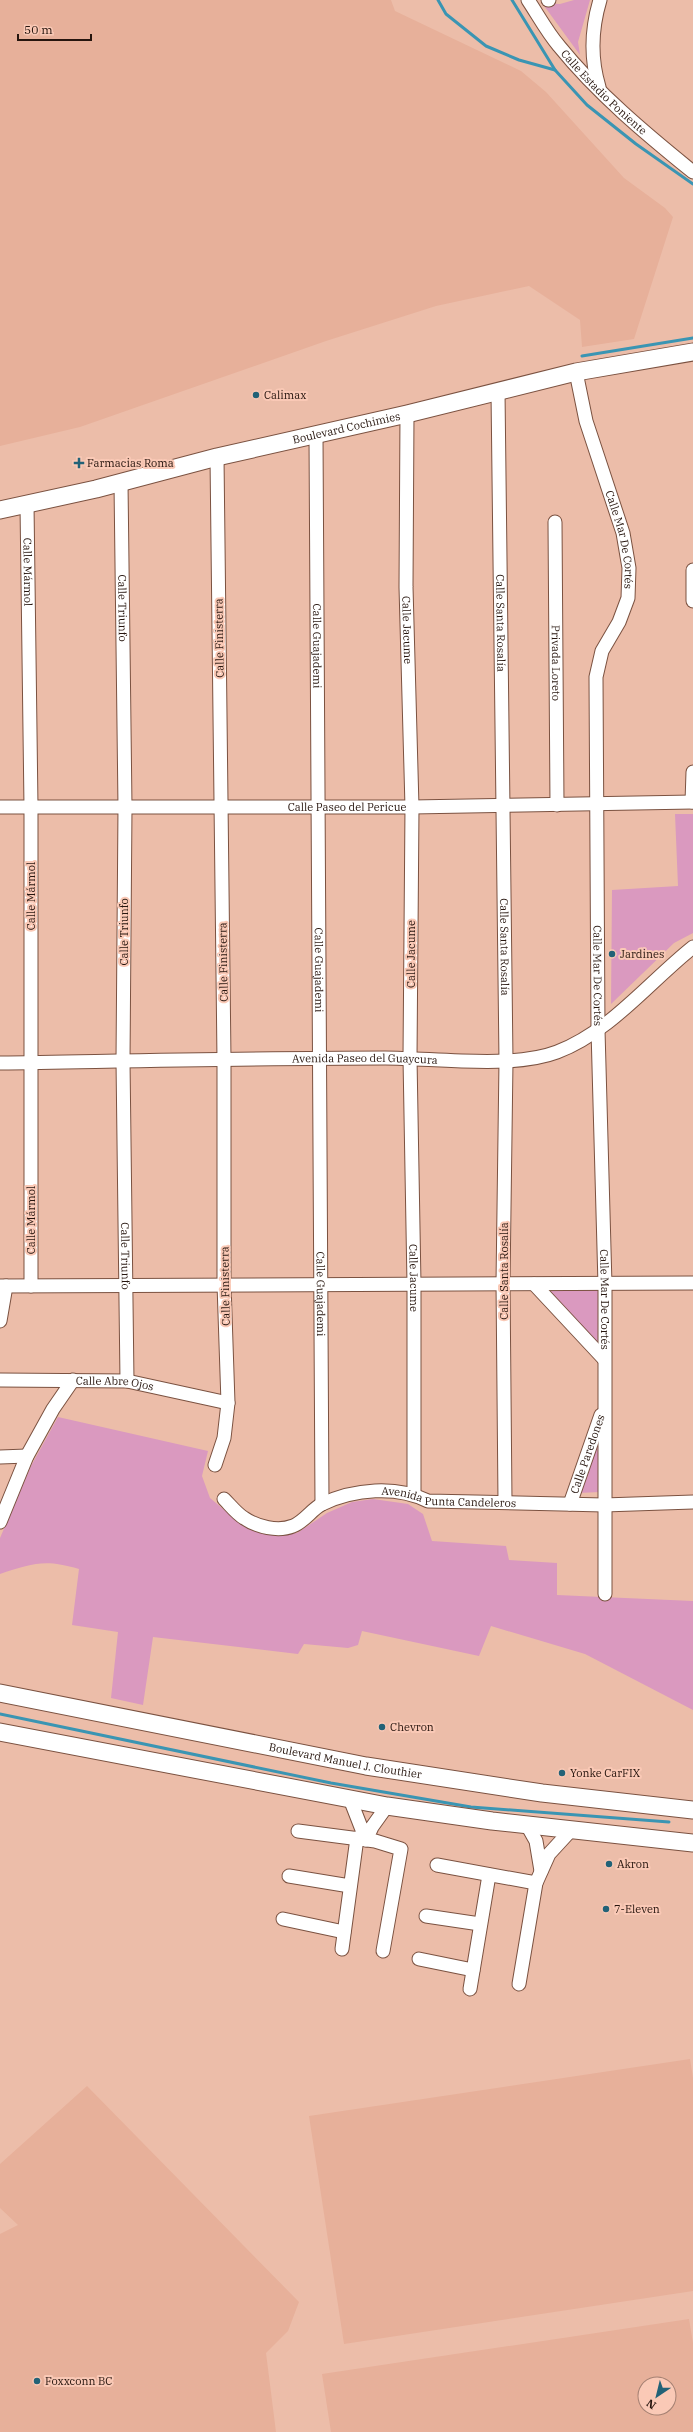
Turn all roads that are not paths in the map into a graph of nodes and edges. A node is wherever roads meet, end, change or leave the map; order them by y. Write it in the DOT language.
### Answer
graph roads {
  1 [pos="528,0"];
  2 [pos="600,0"];
  3 [pos="599,89"];
  4 [pos="693,172"];
  5 [pos="693,352"];
  6 [pos="576,372"];
  7 [pos="498,392"];
  8 [pos="407,414"];
  9 [pos="316,436"];
  10 [pos="217,457"];
  11 [pos="121,483"];
  12 [pos="27,506"];
  13 [pos="0,510"];
  14 [pos="556,522"];
  15 [pos="693,570"];
  16 [pos="693,601"];
  17 [pos="693,772"];
  18 [pos="692,802"];
  19 [pos="597,804"];
  20 [pos="502,805"];
  21 [pos="557,805"];
  22 [pos="0,807"];
  23 [pos="31,807"];
  24 [pos="125,807"];
  25 [pos="221,807"];
  26 [pos="318,807"];
  27 [pos="412,807"];
  28 [pos="693,948"];
  29 [pos="598,1030"];
  30 [pos="320,1058"];
  31 [pos="410,1058"];
  32 [pos="224,1060"];
  33 [pos="123,1061"];
  34 [pos="506,1061"];
  35 [pos="0,1062"];
  36 [pos="31,1062"];
  37 [pos="504,1283"];
  38 [pos="693,1283"];
  39 [pos="224,1284"];
  40 [pos="321,1284"];
  41 [pos="414,1284"];
  42 [pos="534,1284"];
  43 [pos="128,1285"];
  44 [pos="605,1285"];
  45 [pos="3,1286"];
  46 [pos="31,1286"];
  47 [pos="0,1321"];
  48 [pos="604,1359"];
  49 [pos="0,1380"];
  50 [pos="73,1380"];
  51 [pos="128,1381"];
  52 [pos="228,1403"];
  53 [pos="604,1404"];
  54 [pos="27,1456"];
  55 [pos="0,1457"];
  56 [pos="215,1465"];
  57 [pos="414,1494"];
  58 [pos="224,1499"];
  59 [pos="505,1502"];
  60 [pos="693,1502"];
  61 [pos="322,1504"];
  62 [pos="570,1504"];
  63 [pos="604,1505"];
  64 [pos="0,1522"];
  65 [pos="605,1594"];
  66 [pos="0,1693"];
  67 [pos="0,1732"];
  68 [pos="350,1799"];
  69 [pos="387,1806"];
  70 [pos="693,1810"];
  71 [pos="526,1825"];
  72 [pos="572,1829"];
  73 [pos="298,1831"];
  74 [pos="361,1839"];
  75 [pos="693,1843"];
  76 [pos="437,1865"];
  77 [pos="489,1875"];
  78 [pos="289,1876"];
  79 [pos="539,1878"];
  80 [pos="350,1886"];
  81 [pos="426,1916"];
  82 [pos="283,1919"];
  83 [pos="480,1924"];
  84 [pos="344,1932"];
  85 [pos="342,1949"];
  86 [pos="383,1951"];
  87 [pos="419,1959"];
  88 [pos="473,1970"];
  89 [pos="519,1984"];
  90 [pos="470,1989"];
  1 -- 3 [label="street, Calle Estadio Poniente"];
  2 -- 3 [label="street"];
  3 -- 4 [label="street, Calle Estadio Poniente"];
  5 -- 6 [label="main road, Boulevard Cochimies"];
  6 -- 7 [label="main road, Boulevard Cochimies"];
  6 -- 19 [label="street, Calle Mar De Cortés"];
  7 -- 8 [label="main road, Boulevard Cochimies"];
  7 -- 20 [label="street, Calle Santa Rosalía"];
  8 -- 9 [label="main road, Boulevard Cochimies"];
  8 -- 27 [label="street, Calle Jacume"];
  9 -- 10 [label="main road, Boulevard Cochimies"];
  9 -- 26 [label="street, Calle Guajademi"];
  10 -- 11 [label="main road, Boulevard Cochimies"];
  10 -- 25 [label="street, Calle Finisterra"];
  11 -- 12 [label="main road, Boulevard Cochimies"];
  11 -- 24 [label="street, Calle Triunfo"];
  12 -- 13 [label="main road, Boulevard Cochimies"];
  12 -- 23 [label="street, Calle Mármol"];
  14 -- 21 [label="street, Privada Loreto"];
  15 -- 16 [label="street"];
  17 -- 18 [label="street"];
  18 -- 19 [label="street, Calle Paseo del Pericue"];
  19 -- 21 [label="street, Calle Paseo del Pericue"];
  19 -- 29 [label="street, Calle Mar De Cortés"];
  20 -- 21 [label="street, Calle Paseo del Pericue"];
  20 -- 27 [label="street, Calle Paseo del Pericue"];
  20 -- 34 [label="street, Calle Santa Rosalía"];
  22 -- 23 [label="street, Calle Paseo del Pericue"];
  23 -- 24 [label="street, Calle Paseo del Pericue"];
  23 -- 36 [label="street, Calle Mármol"];
  24 -- 25 [label="street, Calle Paseo del Pericue"];
  24 -- 33 [label="street, Calle Triunfo"];
  25 -- 26 [label="street, Calle Paseo del Pericue"];
  25 -- 32 [label="street, Calle Finisterra"];
  26 -- 27 [label="street, Calle Paseo del Pericue"];
  26 -- 30 [label="street, Calle Guajademi"];
  27 -- 31 [label="street, Calle Jacume"];
  28 -- 29 [label="street, Avenida Paseo del Guaycura"];
  29 -- 34 [label="street, Avenida Paseo del Guaycura"];
  29 -- 44 [label="street, Calle Mar De Cortés"];
  30 -- 31 [label="street, Avenida Paseo del Guaycura"];
  30 -- 32 [label="street, Avenida Paseo del Guaycura"];
  30 -- 40 [label="street, Calle Guajademi"];
  31 -- 34 [label="street, Avenida Paseo del Guaycura"];
  31 -- 41 [label="street, Calle Jacume"];
  32 -- 33 [label="street, Avenida Paseo del Guaycura"];
  32 -- 39 [label="street, Calle Finisterra"];
  33 -- 36 [label="street, Avenida Paseo del Guaycura"];
  33 -- 43 [label="street, Calle Triunfo"];
  34 -- 37 [label="street, Calle Santa Rosalía"];
  35 -- 36 [label="street, Avenida Paseo del Guaycura"];
  36 -- 46 [label="street, Calle Mármol"];
  37 -- 41 [label="street"];
  37 -- 42 [label="street"];
  37 -- 59 [label="street, Calle Santa Rosalía"];
  38 -- 44 [label="street"];
  39 -- 40 [label="street"];
  39 -- 43 [label="street"];
  39 -- 52 [label="street, Calle Finisterra"];
  40 -- 41 [label="street"];
  40 -- 61 [label="street, Calle Guajademi"];
  41 -- 57 [label="street, Calle Jacume"];
  42 -- 44 [label="street"];
  42 -- 48 [label="street"];
  43 -- 46 [label="street"];
  43 -- 51 [label="street, Calle Triunfo"];
  44 -- 48 [label="street, Calle Mar De Cortés"];
  45 -- 46 [label="street"];
  45 -- 47 [label="street"];
  48 -- 53 [label="street, Calle Mar De Cortés"];
  49 -- 50 [label="street, Calle Abre Ojos"];
  50 -- 51 [label="street, Calle Abre Ojos"];
  50 -- 54 [label="street"];
  51 -- 52 [label="street, Calle Abre Ojos"];
  52 -- 56 [label="street, Calle Finisterra"];
  53 -- 62 [label="street, Calle Paredones"];
  53 -- 63 [label="street, Calle Mar De Cortés"];
  54 -- 55 [label="street"];
  54 -- 64 [label="street"];
  57 -- 59 [label="street, Avenida Punta Candeleros"];
  57 -- 61 [label="street, Avenida Punta Candeleros"];
  58 -- 61 [label="street, Avenida Punta Candeleros"];
  59 -- 62 [label="street, Avenida Punta Candeleros"];
  60 -- 63 [label="street, Avenida Punta Candeleros"];
  62 -- 63 [label="street, Avenida Punta Candeleros"];
  63 -- 65 [label="street, Calle Mar De Cortés"];
  66 -- 70 [label="main road, Boulevard Manuel J. Clouthier"];
  67 -- 68 [label="main road"];
  68 -- 69 [label="main road"];
  68 -- 74 [label="street"];
  69 -- 71 [label="main road"];
  69 -- 74 [label="street"];
  71 -- 72 [label="main road"];
  71 -- 79 [label="street"];
  72 -- 75 [label="main road"];
  72 -- 79 [label="street"];
  73 -- 74 [label="street"];
  74 -- 80 [label="street"];
  74 -- 86 [label="street"];
  76 -- 77 [label="street"];
  77 -- 79 [label="street"];
  77 -- 83 [label="street"];
  78 -- 80 [label="street"];
  79 -- 89 [label="street"];
  80 -- 84 [label="street"];
  81 -- 83 [label="street"];
  82 -- 84 [label="street"];
  83 -- 88 [label="street"];
  84 -- 85 [label="street"];
  87 -- 88 [label="street"];
  88 -- 90 [label="street"];
}
